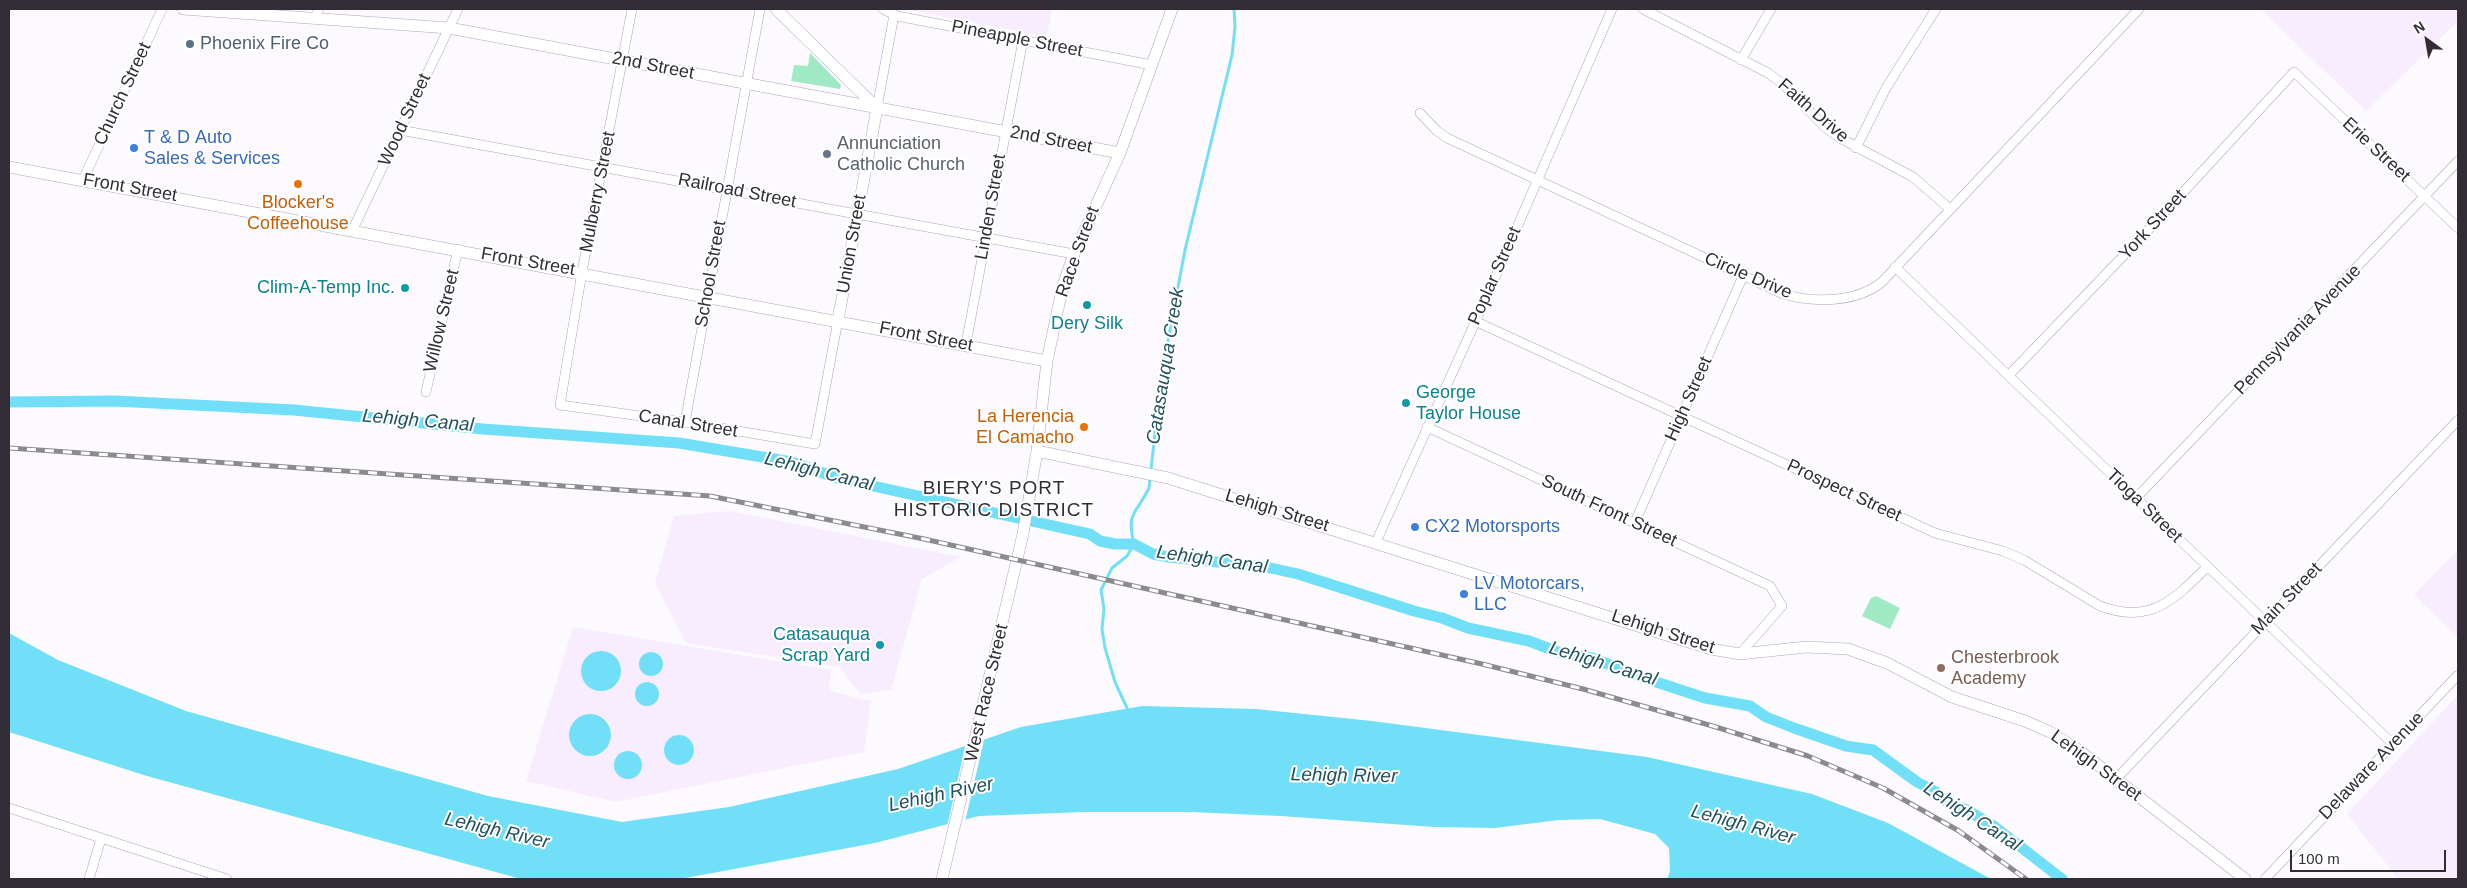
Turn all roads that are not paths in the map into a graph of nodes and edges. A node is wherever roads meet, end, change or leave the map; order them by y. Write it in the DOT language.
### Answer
graph roads {
  1 [pos="162,9"];
  2 [pos="183,9"];
  3 [pos="458,9"];
  4 [pos="632,9"];
  5 [pos="760,9"];
  6 [pos="776,9"];
  7 [pos="882,9"];
  8 [pos="1172,9"];
  9 [pos="1612,9"];
  10 [pos="1643,9"];
  11 [pos="1770,9"];
  12 [pos="1936,9"];
  13 [pos="2139,9"];
  14 [pos="239,11"];
  15 [pos="317,13"];
  16 [pos="894,15"];
  17 [pos="448,28"];
  18 [pos="1023,40"];
  19 [pos="623,60"];
  20 [pos="1741,60"];
  21 [pos="1152,65"];
  22 [pos="2294,72"];
  23 [pos="746,83"];
  24 [pos="877,108"];
  25 [pos="1420,113"];
  26 [pos="400,130"];
  27 [pos="1004,131"];
  28 [pos="1856,148"];
  29 [pos="1120,153"];
  30 [pos="2458,161"];
  31 [pos="602,166"];
  32 [pos="9,167"];
  33 [pos="83,180"];
  34 [pos="1537,181"];
  35 [pos="727,189"];
  36 [pos="2425,196"];
  37 [pos="1950,209"];
  38 [pos="858,213"];
  39 [pos="2458,228"];
  40 [pos="352,231"];
  41 [pos="986,237"];
  42 [pos="458,249"];
  43 [pos="1074,254"];
  44 [pos="1895,267"];
  45 [pos="582,272"];
  46 [pos="1743,276"];
  47 [pos="707,295"];
  48 [pos="838,320"];
  49 [pos="1475,321"];
  50 [pos="966,344"];
  51 [pos="1047,360"];
  52 [pos="2009,376"];
  53 [pos="426,392"];
  54 [pos="560,405"];
  55 [pos="1682,416"];
  56 [pos="2458,420"];
  57 [pos="685,422"];
  58 [pos="1427,427"];
  59 [pos="815,444"];
  60 [pos="1038,451"];
  61 [pos="2136,498"];
  62 [pos="1028,507"];
  63 [pos="1635,522"];
  64 [pos="1376,542"];
  65 [pos="2207,567"];
  66 [pos="2265,622"];
  67 [pos="1740,654"];
  68 [pos="2458,675"];
  69 [pos="2392,744"];
  70 [pos="2116,779"];
  71 [pos="9,808"];
  72 [pos="101,839"];
  73 [pos="89,879"];
  74 [pos="227,879"];
  75 [pos="942,879"];
  76 [pos="2244,879"];
  77 [pos="2265,879"];
  1 -- 33 [label="street, Church Street"];
  2 -- 14 [label="main road, 2nd Street"];
  3 -- 17 [label="street, Wood Street"];
  4 -- 19 [label="street, Mulberry Street"];
  5 -- 23 [label="street, School Street"];
  6 -- 24 [label="main road"];
  7 -- 16 [label="street, Pineapple Street"];
  8 -- 21 [label="main road, Race Street"];
  9 -- 34 [label="street, Poplar Street"];
  10 -- 20 [label="street, Faith Drive"];
  11 -- 20 [label="street"];
  12 -- 28 [label="street"];
  13 -- 37 [label="street, Circle Drive"];
  14 -- 15 [label="main road, 2nd Street"];
  15 -- 17 [label="main road, 2nd Street"];
  16 -- 18 [label="street, Pineapple Street"];
  16 -- 24 [label="street, Union Street"];
  17 -- 19 [label="main road, 2nd Street"];
  17 -- 26 [label="street, Wood Street"];
  18 -- 21 [label="street, Pineapple Street"];
  18 -- 27 [label="street, Linden Street"];
  19 -- 23 [label="main road, 2nd Street"];
  19 -- 31 [label="street, Mulberry Street"];
  20 -- 28 [label="street, Faith Drive"];
  21 -- 29 [label="main road, Race Street"];
  22 -- 36 [label="street, Erie Street"];
  22 -- 52 [label="street, York Street"];
  23 -- 24 [label="main road, 2nd Street"];
  23 -- 35 [label="street, School Street"];
  24 -- 27 [label="main road, 2nd Street"];
  24 -- 38 [label="main road, Union Street"];
  25 -- 34 [label="street, Circle Drive"];
  26 -- 31 [label="street, Railroad Street"];
  26 -- 40 [label="street, Wood Street"];
  27 -- 29 [label="main road, 2nd Street"];
  27 -- 41 [label="street, Linden Street"];
  28 -- 37 [label="street, Faith Drive"];
  29 -- 43 [label="main road, Race Street"];
  30 -- 36 [label="street, Pennsylvania Avenue"];
  31 -- 35 [label="street, Railroad Street"];
  31 -- 45 [label="street, Mulberry Street"];
  32 -- 33 [label="main road, Front Street"];
  33 -- 40 [label="main road, Front Street"];
  34 -- 46 [label="street, Circle Drive"];
  34 -- 49 [label="street, Poplar Street"];
  35 -- 38 [label="street, Railroad Street"];
  35 -- 47 [label="street, School Street"];
  36 -- 39 [label="street, Erie Street"];
  36 -- 61 [label="street, Pennsylvania Avenue"];
  37 -- 44 [label="street, Circle Drive"];
  38 -- 41 [label="street, Railroad Street"];
  38 -- 48 [label="main road, Union Street"];
  40 -- 42 [label="main road, Front Street"];
  41 -- 43 [label="street, Railroad Street"];
  41 -- 50 [label="street, Linden Street"];
  42 -- 45 [label="main road, Front Street"];
  42 -- 53 [label="street, Willow Street"];
  43 -- 51 [label="main road, Race Street"];
  44 -- 46 [label="street, Circle Drive"];
  44 -- 52 [label="street, Tioga Street"];
  45 -- 47 [label="main road, Front Street"];
  45 -- 54 [label="street, Mulberry Street"];
  46 -- 55 [label="street, High Street"];
  47 -- 48 [label="main road, Front Street"];
  47 -- 57 [label="street, School Street"];
  48 -- 50 [label="main road, Front Street"];
  48 -- 59 [label="street, Union Street"];
  49 -- 55 [label="street, Prospect Street"];
  49 -- 58 [label="street, Poplar Street"];
  50 -- 51 [label="main road, Front Street"];
  51 -- 60 [label="main road, Race Street"];
  52 -- 61 [label="street, Tioga Street"];
  54 -- 57 [label="street, Canal Street"];
  55 -- 63 [label="street, High Street"];
  55 -- 65 [label="street, Prospect Street"];
  56 -- 66 [label="street, Main Street"];
  57 -- 59 [label="street, Canal Street"];
  58 -- 63 [label="street, South Front Street"];
  58 -- 64 [label="street, Poplar Street"];
  60 -- 62 [label="main road, Race Street"];
  60 -- 64 [label="main road, Lehigh Street"];
  61 -- 65 [label="street, Tioga Street"];
  62 -- 75 [label="main road, West Race Street"];
  63 -- 67 [label="street, South Front Street"];
  64 -- 67 [label="main road, Lehigh Street"];
  65 -- 66 [label="street, Tioga Street"];
  66 -- 69 [label="street, Tioga Street"];
  66 -- 70 [label="street, Main Street"];
  67 -- 70 [label="main road, Lehigh Street"];
  68 -- 69 [label="street, Delaware Avenue"];
  69 -- 77 [label="street, Delaware Avenue"];
  70 -- 76 [label="main road, Lehigh Street"];
  71 -- 72 [label="street"];
  72 -- 73 [label="street"];
  72 -- 74 [label="street"];
}
